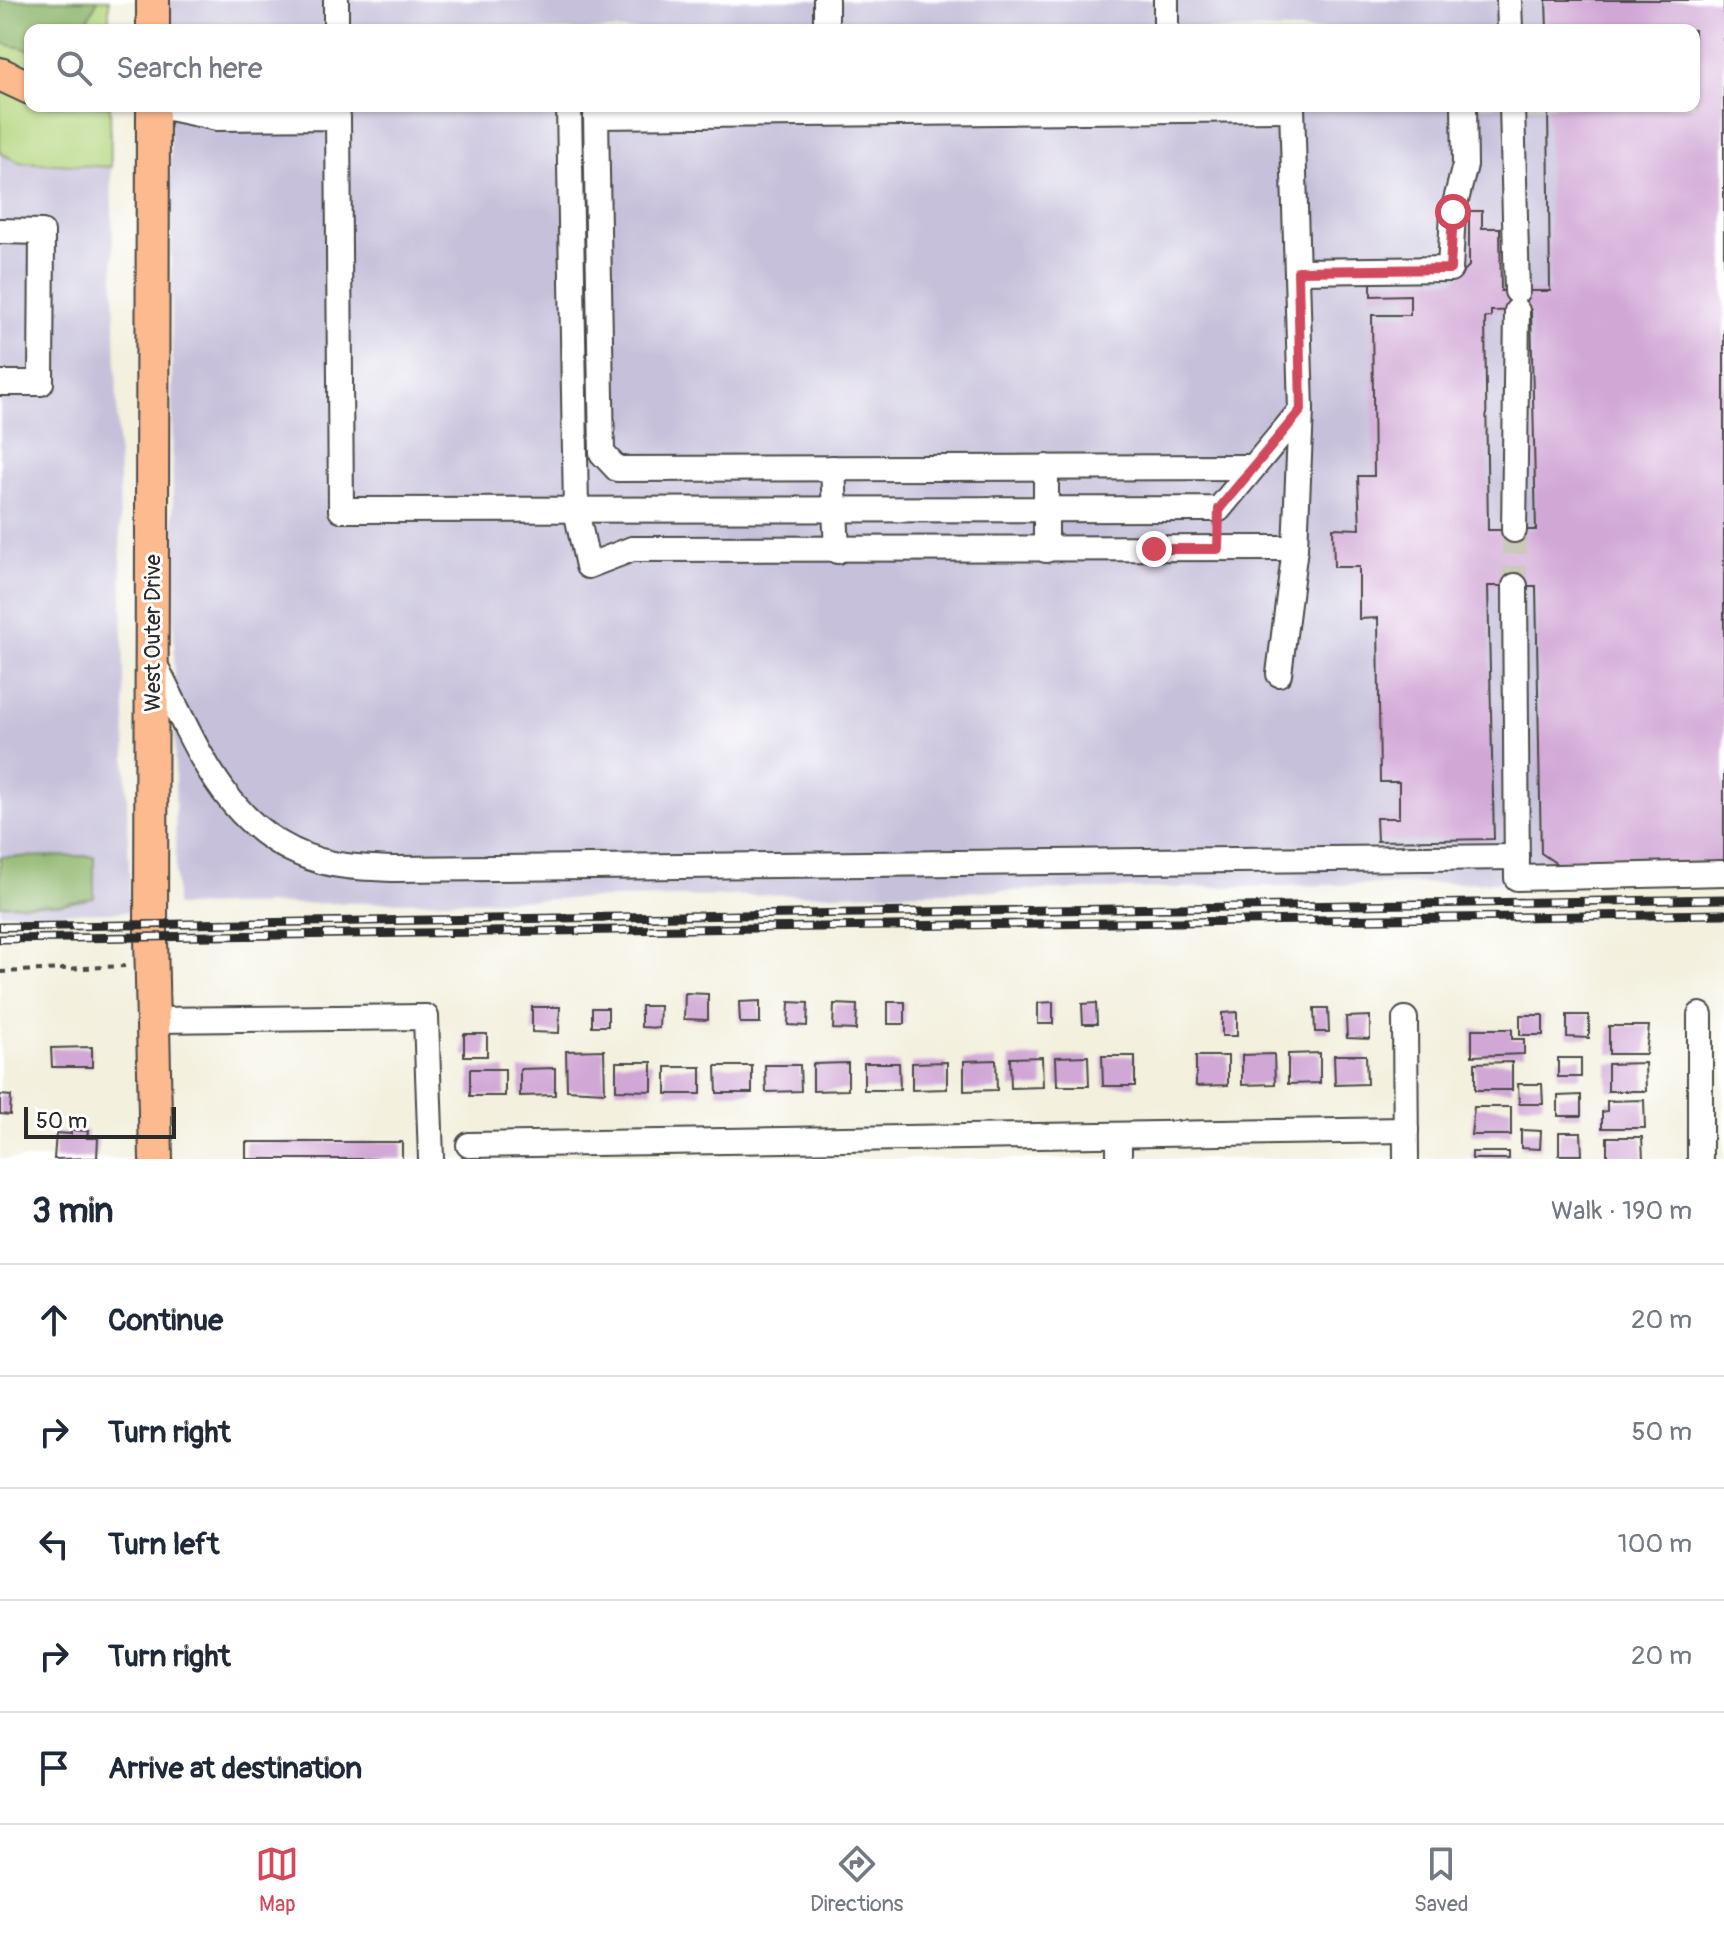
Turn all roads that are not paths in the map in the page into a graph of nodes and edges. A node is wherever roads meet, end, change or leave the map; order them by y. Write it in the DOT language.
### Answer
graph roads {
  1 [pos="153,0"];
  2 [pos="336,0"];
  3 [pos="826,0"];
  4 [pos="1166,0"];
  5 [pos="1509,0"];
  6 [pos="153,24"];
  7 [pos="336,24"];
  8 [pos="826,24"];
  9 [pos="1166,24"];
  10 [pos="1510,24"];
  11 [pos="153,112"];
  12 [pos="188,112"];
  13 [pos="569,112"];
  14 [pos="751,112"];
  15 [pos="1292,112"];
  16 [pos="1464,112"];
  17 [pos="1512,112"];
  18 [pos="0,231"];
  19 [pos="1298,271"];
  20 [pos="0,383"];
  21 [pos="1301,410"];
  22 [pos="1046,467"];
  23 [pos="1252,467"];
  24 [pos="833,468"];
  25 [pos="1046,509"];
  26 [pos="1219,509"];
  27 [pos="576,510"];
  28 [pos="836,510"];
  29 [pos="1514,530"];
  30 [pos="1295,548"];
  31 [pos="1218,549"];
  32 [pos="1046,550"];
  33 [pos="837,551"];
  34 [pos="1515,586"];
  35 [pos="152,658"];
  36 [pos="1279,674"];
  37 [pos="1517,857"];
  38 [pos="1724,873"];
  39 [pos="1700,1015"];
  40 [pos="1405,1019"];
  41 [pos="154,1020"];
  42 [pos="1406,1130"];
  43 [pos="469,1145"];
  44 [pos="1119,1147"];
  45 [pos="833,1149"];
  46 [pos="587,1151"];
  47 [pos="156,1159"];
  48 [pos="431,1159"];
  49 [pos="1406,1159"];
  50 [pos="1700,1159"];
  1 -- 6 [label="main road"];
  2 -- 7 [label="street"];
  3 -- 8 [label="street"];
  4 -- 9 [label="street"];
  5 -- 10 [label="street"];
  11 -- 35 [label="main road, West Outer Drive"];
  12 -- 27 [label="street"];
  13 -- 27 [label="street"];
  14 -- 24 [label="street"];
  15 -- 19 [label="street"];
  16 -- 19 [label="street"];
  17 -- 29 [label="street"];
  18 -- 20 [label="street"];
  19 -- 21 [label="street"];
  21 -- 23 [label="street"];
  21 -- 30 [label="street"];
  22 -- 23 [label="street"];
  22 -- 24 [label="street"];
  22 -- 25 [label="street"];
  23 -- 26 [label="street"];
  24 -- 28 [label="street"];
  25 -- 26 [label="street"];
  25 -- 28 [label="street"];
  25 -- 32 [label="street"];
  26 -- 31 [label="street"];
  27 -- 28 [label="street"];
  27 -- 33 [label="street"];
  28 -- 33 [label="street"];
  30 -- 31 [label="street"];
  30 -- 36 [label="street"];
  31 -- 32 [label="street"];
  32 -- 33 [label="street"];
  34 -- 37 [label="street"];
  35 -- 37 [label="street"];
  35 -- 41 [label="main road, West Outer Drive"];
  37 -- 38 [label="street"];
  39 -- 50 [label="street"];
  40 -- 42 [label="street"];
  41 -- 47 [label="main road, West Outer Drive"];
  41 -- 48 [label="street"];
  42 -- 44 [label="street"];
  42 -- 49 [label="street"];
  43 -- 46 [label="street"];
  44 -- 45 [label="street"];
  45 -- 46 [label="street"];
}
